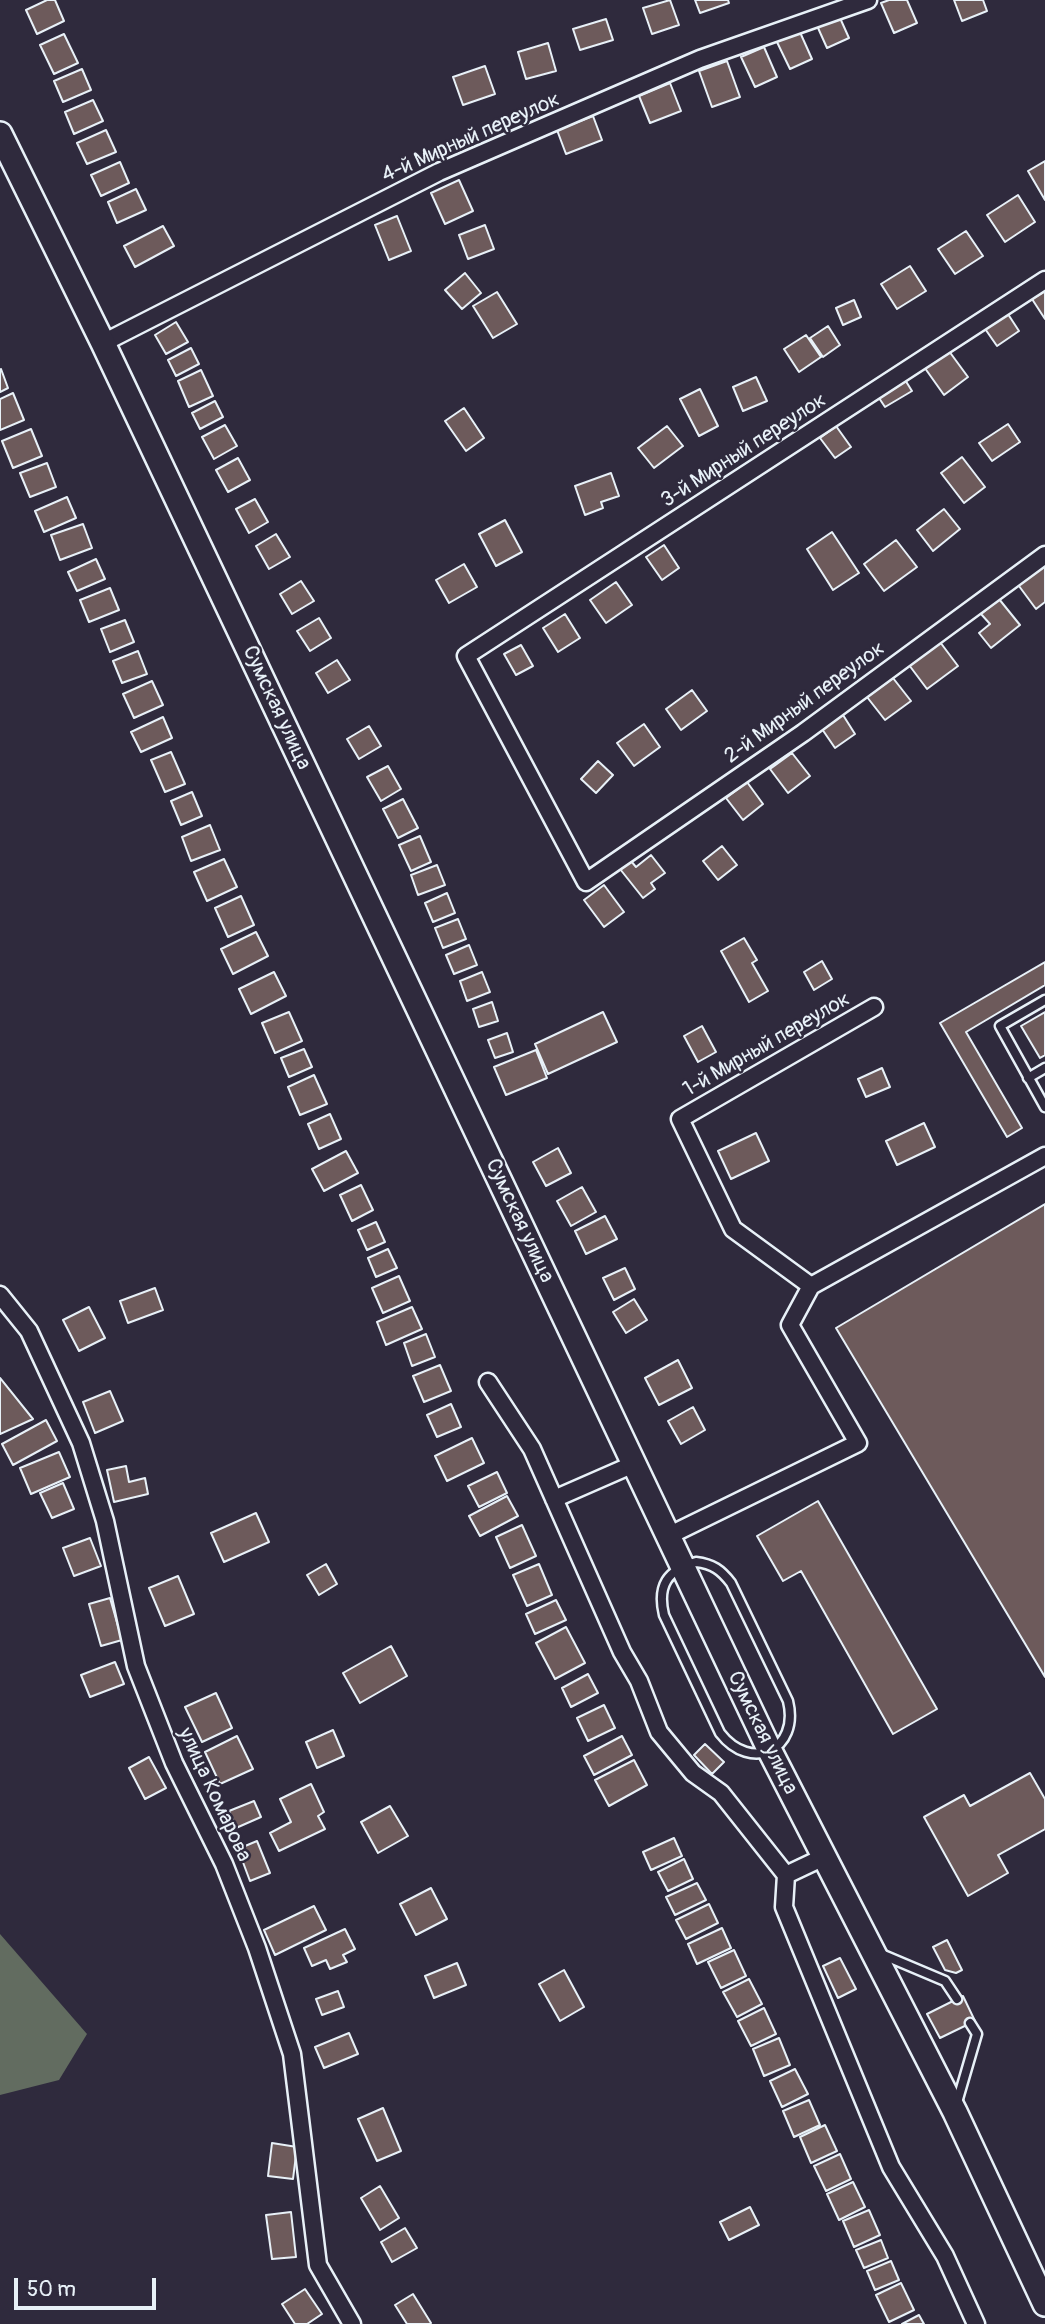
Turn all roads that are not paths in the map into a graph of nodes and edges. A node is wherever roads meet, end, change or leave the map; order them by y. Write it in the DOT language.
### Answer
graph roads {
  1 [pos="868,0"];
  2 [pos="0,134"];
  3 [pos="1045,280"];
  4 [pos="103,343"];
  5 [pos="1045,555"];
  6 [pos="586,882"];
  7 [pos="1045,1000"];
  8 [pos="874,1007"];
  9 [pos="1045,1068"];
  10 [pos="1028,1078"];
  11 [pos="1045,1107"];
  12 [pos="1045,1156"];
  13 [pos="811,1286"];
  14 [pos="0,1295"];
  15 [pos="488,1382"];
  16 [pos="634,1464"];
  17 [pos="554,1499"];
  18 [pos="668,1536"];
  19 [pos="682,1566"];
  20 [pos="770,1751"];
  21 [pos="824,1857"];
  22 [pos="786,1875"];
  23 [pos="872,1951"];
  24 [pos="957,1999"];
  25 [pos="970,2023"];
  26 [pos="955,2112"];
  27 [pos="1045,2304"];
  28 [pos="352,2324"];
  29 [pos="976,2324"];
  1 -- 4 [label="street, 4-й Мирный переулок"];
  2 -- 4 [label="main road, Сумская улица"];
  3 -- 6 [label="street, 3-й Мирный переулок"];
  4 -- 16 [label="main road, Сумская улица"];
  5 -- 6 [label="street, 2-й Мирный переулок"];
  7 -- 10 [label="lane"];
  8 -- 13 [label="street, 1-й Мирный переулок"];
  9 -- 10 [label="lane"];
  10 -- 11 [label="lane"];
  12 -- 13 [label="street"];
  13 -- 18 [label="street"];
  14 -- 28 [label="street, улица Комарова"];
  15 -- 17 [label="street"];
  16 -- 17 [label="street"];
  16 -- 18 [label="main road, Сумская улица"];
  17 -- 22 [label="street"];
  18 -- 19 [label="main road, Сумская улица"];
  19 -- 20 [label="main road, Сумская улица"];
  19 -- 20 [label="lane"];
  19 -- 20 [label="lane"];
  20 -- 21 [label="main road, Сумская улица"];
  21 -- 22 [label="street"];
  21 -- 23 [label="main road, Сумская улица"];
  22 -- 29 [label="street"];
  23 -- 24 [label="lane"];
  23 -- 26 [label="main road, Сумская улица"];
  25 -- 26 [label="lane"];
  26 -- 27 [label="main road, Сумская улица"];
}
